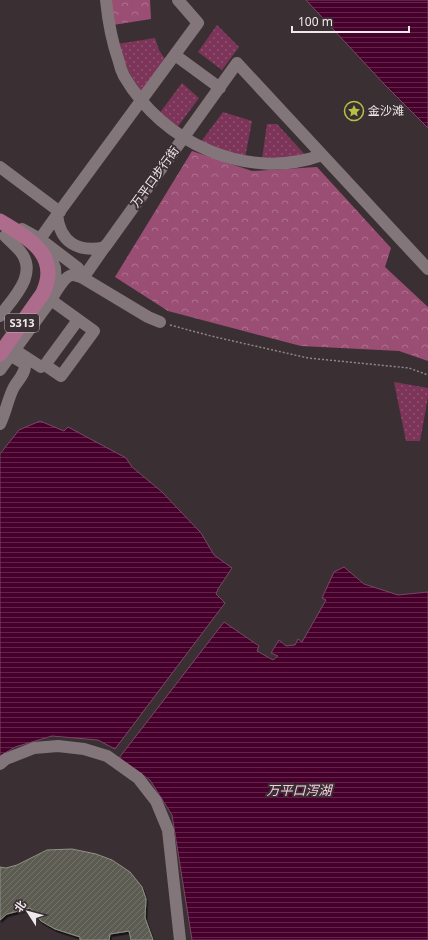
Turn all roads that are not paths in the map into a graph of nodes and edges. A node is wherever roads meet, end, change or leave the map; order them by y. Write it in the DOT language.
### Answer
graph roads {
  1 [pos="106,0"];
  2 [pos="178,0"];
  3 [pos="175,55"];
  4 [pos="220,88"];
  5 [pos="141,101"];
  6 [pos="184,138"];
  7 [pos="322,155"];
  8 [pos="0,167"];
  9 [pos="59,213"];
  10 [pos="1,228"];
  11 [pos="40,239"];
  12 [pos="106,245"];
  13 [pos="428,269"];
  14 [pos="83,278"];
  15 [pos="47,296"];
  16 [pos="0,316"];
  17 [pos="78,320"];
  18 [pos="160,322"];
  19 [pos="0,336"];
  20 [pos="8,354"];
  21 [pos="45,365"];
  22 [pos="0,370"];
  23 [pos="0,424"];
  24 [pos="0,764"];
  25 [pos="180,940"];
  1 -- 5 [label="street"];
  2 -- 3 [label="street"];
  3 -- 4 [label="street"];
  3 -- 5 [label="street"];
  4 -- 6 [label="street, 万平口步行街"];
  4 -- 7 [label="street, 万平口步行街"];
  5 -- 6 [label="street"];
  5 -- 9 [label="street"];
  6 -- 7 [label="street"];
  6 -- 12 [label="street, 万平口步行街"];
  7 -- 13 [label="street, 万平口步行街"];
  8 -- 9 [label="street"];
  9 -- 11 [label="street"];
  9 -- 12 [label="street"];
  10 -- 11 [label="street"];
  10 -- 15 [label="main road"];
  10 -- 16 [label="street"];
  10 -- 19 [label="main road, S313"];
  11 -- 14 [label="street"];
  11 -- 15 [label="street"];
  12 -- 14 [label="street, 万平口步行街"];
  14 -- 15 [label="street"];
  14 -- 18 [label="street"];
  15 -- 17 [label="street"];
  15 -- 20 [label="main road, S313"];
  17 -- 21 [label="street"];
  17 -- 21 [label="street"];
  20 -- 21 [label="street"];
  20 -- 22 [label="street"];
  20 -- 23 [label="street"];
  24 -- 25 [label="street"];
}
